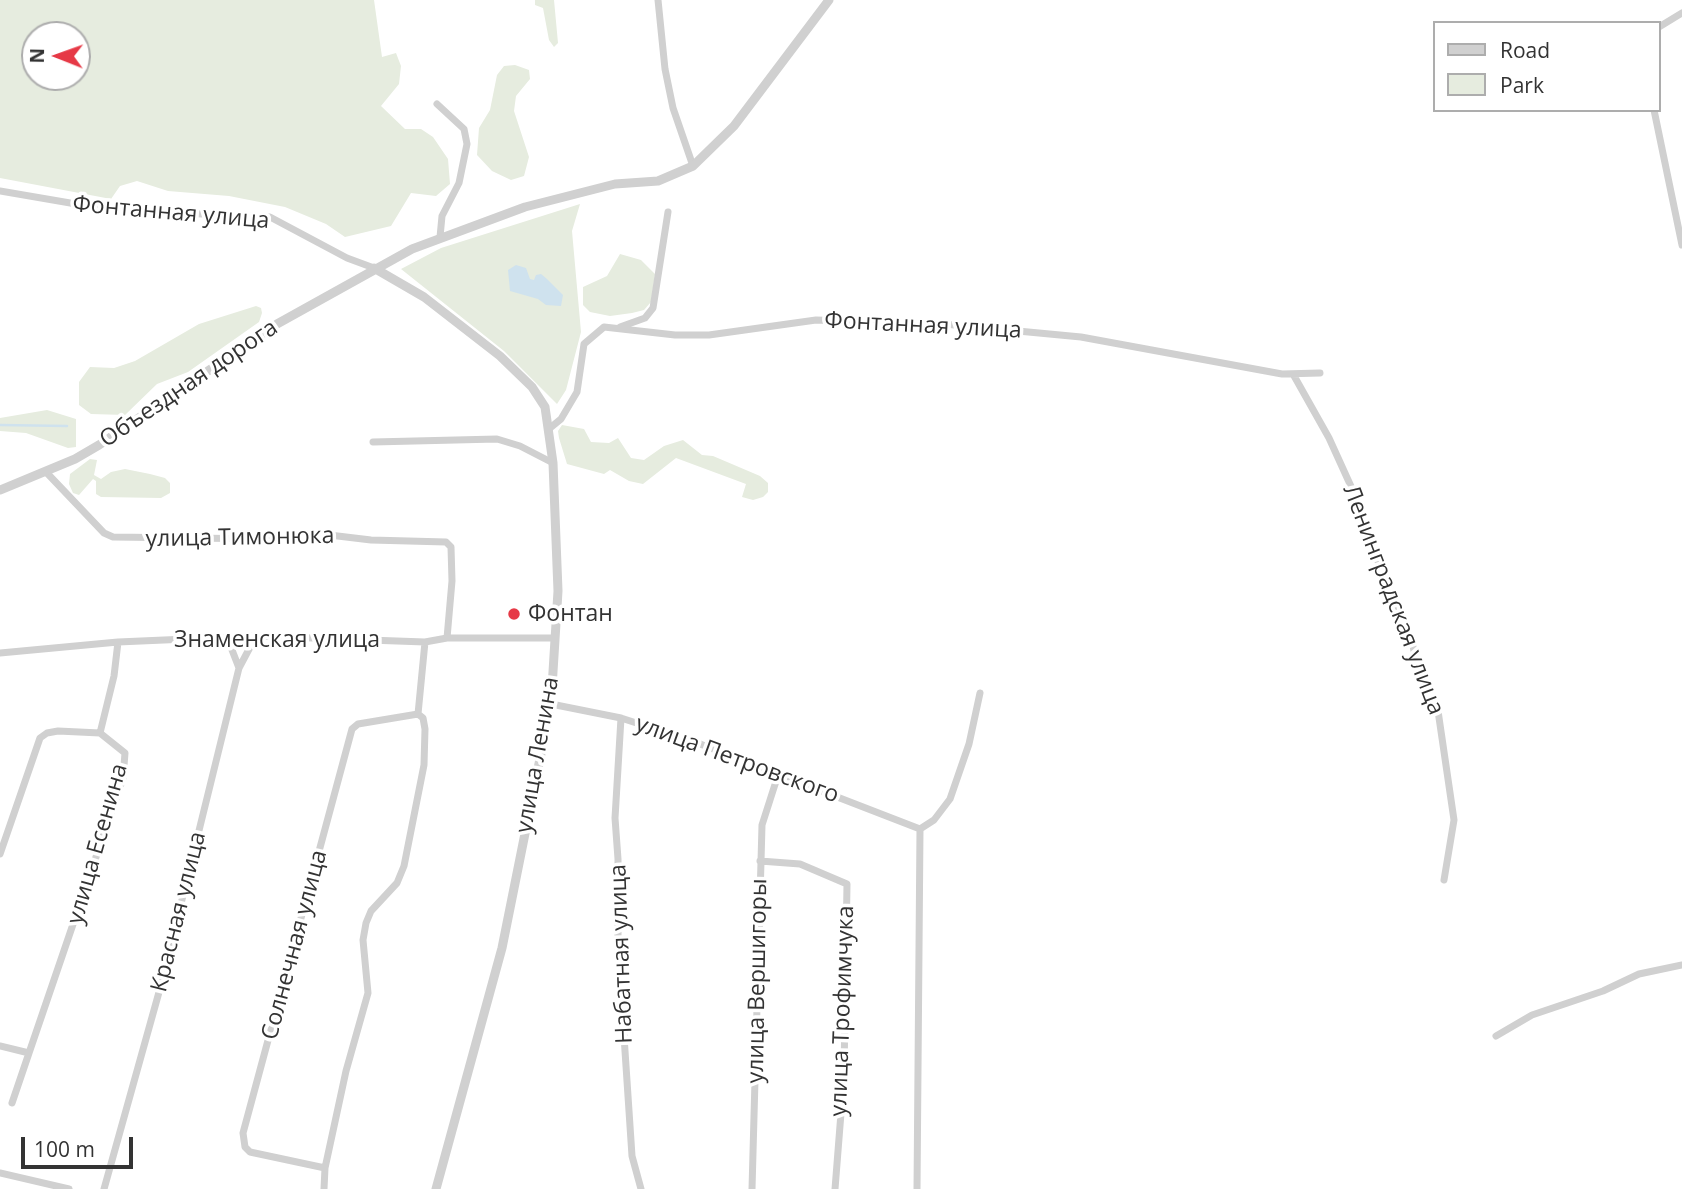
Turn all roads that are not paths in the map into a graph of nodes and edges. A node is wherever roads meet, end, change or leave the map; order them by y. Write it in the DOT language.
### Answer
graph roads {
  1 [pos="658,0"];
  2 [pos="829,0"];
  3 [pos="1682,13"];
  4 [pos="1661,26"];
  5 [pos="437,104"];
  6 [pos="1655,112"];
  7 [pos="693,166"];
  8 [pos="0,191"];
  9 [pos="668,212"];
  10 [pos="440,237"];
  11 [pos="1682,245"];
  12 [pos="374,268"];
  13 [pos="645,318"];
  14 [pos="619,327"];
  15 [pos="641,332"];
  16 [pos="1320,373"];
  17 [pos="1293,374"];
  18 [pos="550,428"];
  19 [pos="373,442"];
  20 [pos="553,463"];
  21 [pos="46,472"];
  22 [pos="0,490"];
  23 [pos="256,636"];
  24 [pos="227,637"];
  25 [pos="447,638"];
  26 [pos="554,638"];
  27 [pos="117,642"];
  28 [pos="425,642"];
  29 [pos="0,653"];
  30 [pos="239,668"];
  31 [pos="980,693"];
  32 [pos="551,704"];
  33 [pos="418,714"];
  34 [pos="621,718"];
  35 [pos="100,733"];
  36 [pos="778,775"];
  37 [pos="920,829"];
  38 [pos="0,854"];
  39 [pos="760,861"];
  40 [pos="1444,880"];
  41 [pos="1682,965"];
  42 [pos="1496,1036"];
  43 [pos="0,1045"];
  44 [pos="29,1053"];
  45 [pos="12,1103"];
  46 [pos="325,1168"];
  47 [pos="0,1173"];
  48 [pos="69,1189"];
  49 [pos="104,1189"];
  50 [pos="324,1189"];
  51 [pos="436,1189"];
  52 [pos="641,1189"];
  53 [pos="751,1189"];
  54 [pos="835,1189"];
  55 [pos="917,1189"];
  1 -- 7 [label="street"];
  2 -- 7 [label="street"];
  3 -- 4 [label="street"];
  5 -- 10 [label="street"];
  6 -- 11 [label="street"];
  7 -- 10 [label="street, Объездная дорога"];
  8 -- 12 [label="street, Фонтанная улица"];
  9 -- 13 [label="street"];
  10 -- 12 [label="street, Объездная дорога"];
  12 -- 18 [label="street, улица Ленина"];
  12 -- 21 [label="street, Объездная дорога"];
  13 -- 14 [label="street"];
  13 -- 15 [label="street"];
  14 -- 15 [label="street, Фонтанная улица"];
  14 -- 18 [label="street"];
  15 -- 17 [label="street, Фонтанная улица"];
  16 -- 17 [label="street, Фонтанная улица"];
  17 -- 40 [label="street, Ленинградская улица"];
  18 -- 20 [label="street, улица Ленина"];
  19 -- 20 [label="street"];
  20 -- 26 [label="street, улица Ленина"];
  21 -- 22 [label="street, Объездная дорога"];
  21 -- 25 [label="street, улица Тимонюка"];
  23 -- 24 [label="street, Знаменская улица"];
  23 -- 28 [label="street, Знаменская улица"];
  23 -- 30 [label="street, Красная улица"];
  24 -- 27 [label="street, Знаменская улица"];
  24 -- 30 [label="street"];
  25 -- 26 [label="street, Знаменская улица"];
  25 -- 28 [label="street, Знаменская улица"];
  26 -- 32 [label="street, улица Ленина"];
  27 -- 29 [label="street, Знаменская улица"];
  27 -- 35 [label="street, улица Есенина"];
  28 -- 33 [label="street"];
  30 -- 49 [label="street, Красная улица"];
  31 -- 37 [label="street"];
  32 -- 34 [label="street, улица Петровского"];
  32 -- 51 [label="street, улица Ленина"];
  33 -- 46 [label="street"];
  33 -- 46 [label="street, Солнечная улица"];
  34 -- 36 [label="street, улица Петровского"];
  34 -- 52 [label="street, Набатная улица"];
  35 -- 38 [label="street"];
  35 -- 44 [label="street, улица Есенина"];
  36 -- 37 [label="street, улица Петровского"];
  36 -- 39 [label="street, улица Вершигоры"];
  37 -- 55 [label="street"];
  39 -- 53 [label="street, улица Вершигоры"];
  39 -- 54 [label="street, улица Трофимчука"];
  41 -- 42 [label="street"];
  43 -- 44 [label="street"];
  44 -- 45 [label="street, улица Есенина"];
  46 -- 50 [label="street"];
  47 -- 48 [label="street"];
}
